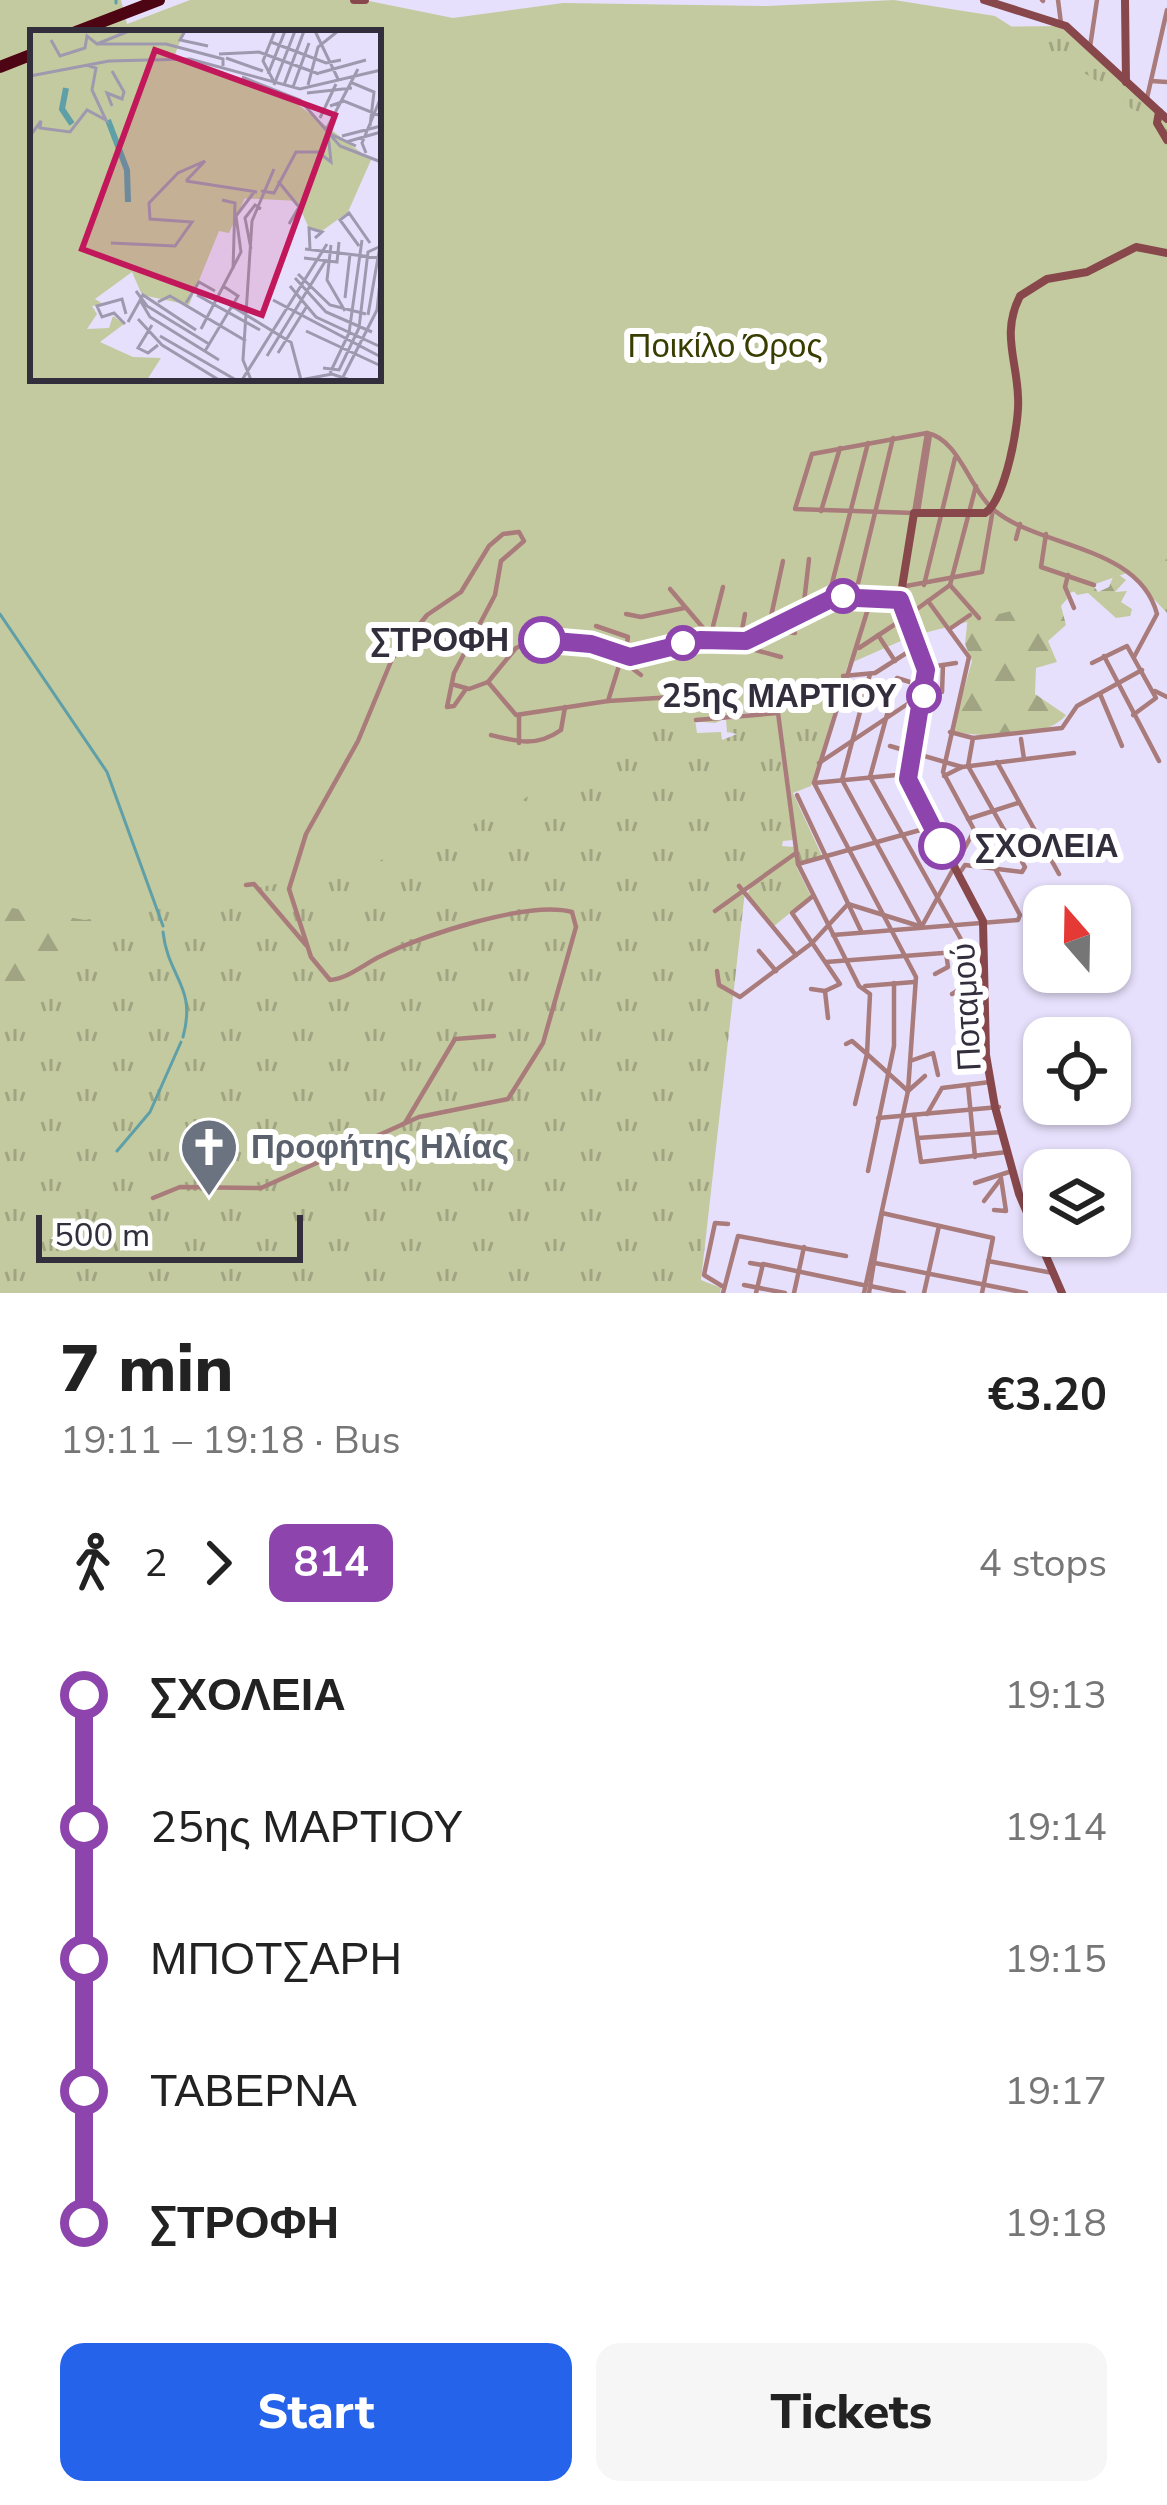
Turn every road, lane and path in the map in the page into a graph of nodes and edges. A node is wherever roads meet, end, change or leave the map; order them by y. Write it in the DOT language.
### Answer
graph roads {
  1 [pos="159,0"];
  2 [pos="173,0"];
  3 [pos="354,0"];
  4 [pos="365,0"];
  5 [pos="984,0"];
  6 [pos="1058,0"];
  7 [pos="1096,0"];
  8 [pos="1125,0"];
  9 [pos="1167,10"];
  10 [pos="1061,23"];
  11 [pos="81,30"];
  12 [pos="95,30"];
  13 [pos="1090,47"];
  14 [pos="30,53"];
  15 [pos="0,64"];
  16 [pos="1124,79"];
  17 [pos="1151,81"];
  18 [pos="1167,82"];
  19 [pos="1146,101"];
  20 [pos="1165,124"];
  21 [pos="1167,253"];
  22 [pos="929,433"];
  23 [pos="893,438"];
  24 [pos="868,443"];
  25 [pos="840,448"];
  26 [pos="956,458"];
  27 [pos="976,486"];
  28 [pos="993,509"];
  29 [pos="821,511"];
  30 [pos="850,511"];
  31 [pos="875,511"];
  32 [pos="943,512"];
  33 [pos="916,513"];
  34 [pos="969,513"];
  35 [pos="1020,524"];
  36 [pos="1046,534"];
  37 [pos="1016,539"];
  38 [pos="809,559"];
  39 [pos="783,561"];
  40 [pos="1068,575"];
  41 [pos="951,583"];
  42 [pos="924,584"];
  43 [pos="1094,585"];
  44 [pos="723,587"];
  45 [pos="857,588"];
  46 [pos="670,589"];
  47 [pos="903,594"];
  48 [pos="855,597"];
  49 [pos="871,598"];
  50 [pos="828,599"];
  51 [pos="928,601"];
  52 [pos="684,608"];
  53 [pos="1074,608"];
  54 [pos="803,611"];
  55 [pos="626,614"];
  56 [pos="745,614"];
  57 [pos="970,615"];
  58 [pos="904,618"];
  59 [pos="979,618"];
  60 [pos="770,622"];
  61 [pos="542,623"];
  62 [pos="596,626"];
  63 [pos="951,628"];
  64 [pos="774,629"];
  65 [pos="795,633"];
  66 [pos="741,635"];
  67 [pos="878,635"];
  68 [pos="710,638"];
  69 [pos="534,640"];
  70 [pos="732,643"];
  71 [pos="919,645"];
  72 [pos="860,648"];
  73 [pos="638,655"];
  74 [pos="1104,656"];
  75 [pos="781,657"];
  76 [pos="1134,657"];
  77 [pos="622,658"];
  78 [pos="895,661"];
  79 [pos="956,663"];
  80 [pos="1092,663"];
  81 [pos="943,665"];
  82 [pos="930,667"];
  83 [pos="1142,670"];
  84 [pos="870,674"];
  85 [pos="641,676"];
  86 [pos="843,676"];
  87 [pos="488,682"];
  88 [pos="1118,684"];
  89 [pos="455,685"];
  90 [pos="466,688"];
  91 [pos="927,689"];
  92 [pos="1155,691"];
  93 [pos="1100,694"];
  94 [pos="674,697"];
  95 [pos="1167,697"];
  96 [pos="608,700"];
  97 [pos="565,707"];
  98 [pos="519,715"];
  99 [pos="1133,715"];
  100 [pos="886,718"];
  101 [pos="696,720"];
  102 [pos="950,732"];
  103 [pos="491,735"];
  104 [pos="853,738"];
  105 [pos="974,738"];
  106 [pos="1021,739"];
  107 [pos="519,743"];
  108 [pos="890,746"];
  109 [pos="1123,746"];
  110 [pos="910,752"];
  111 [pos="1073,753"];
  112 [pos="1024,759"];
  113 [pos="942,760"];
  114 [pos="1159,760"];
  115 [pos="998,762"];
  116 [pos="819,763"];
  117 [pos="965,766"];
  118 [pos="907,774"];
  119 [pos="944,776"];
  120 [pos="870,777"];
  121 [pos="842,781"];
  122 [pos="814,783"];
  123 [pos="796,795"];
  124 [pos="1018,803"];
  125 [pos="993,811"];
  126 [pos="968,819"];
  127 [pos="932,827"];
  128 [pos="974,831"];
  129 [pos="902,836"];
  130 [pos="875,843"];
  131 [pos="849,850"];
  132 [pos="796,853"];
  133 [pos="825,856"];
  134 [pos="798,864"];
  135 [pos="957,867"];
  136 [pos="994,869"];
  137 [pos="1059,874"];
  138 [pos="246,885"];
  139 [pos="741,889"];
  140 [pos="813,896"];
  141 [pos="937,899"];
  142 [pos="848,904"];
  143 [pos="715,911"];
  144 [pos="884,915"];
  145 [pos="985,921"];
  146 [pos="955,923"];
  147 [pos="829,927"];
  148 [pos="922,927"];
  149 [pos="892,931"];
  150 [pos="862,933"];
  151 [pos="833,935"];
  152 [pos="812,943"];
  153 [pos="306,945"];
  154 [pos="971,950"];
  155 [pos="759,951"];
  156 [pos="946,952"];
  157 [pos="905,955"];
  158 [pos="796,956"];
  159 [pos="846,960"];
  160 [pos="826,962"];
  161 [pos="717,971"];
  162 [pos="776,971"];
  163 [pos="934,974"];
  164 [pos="983,981"];
  165 [pos="916,982"];
  166 [pos="894,983"];
  167 [pos="860,986"];
  168 [pos="811,988"];
  169 [pos="825,991"];
  170 [pos="952,994"];
  171 [pos="735,998"];
  172 [pos="742,1005"];
  173 [pos="828,1018"];
  174 [pos="494,1036"];
  175 [pos="847,1044"];
  176 [pos="867,1054"];
  177 [pos="913,1060"];
  178 [pos="887,1071"];
  179 [pos="938,1075"];
  180 [pos="925,1076"];
  181 [pos="990,1082"];
  182 [pos="968,1085"];
  183 [pos="908,1091"];
  184 [pos="855,1104"];
  185 [pos="997,1107"];
  186 [pos="970,1109"];
  187 [pos="927,1114"];
  188 [pos="914,1115"];
  189 [pos="901,1116"];
  190 [pos="878,1118"];
  191 [pos="405,1123"];
  192 [pos="1002,1132"];
  193 [pos="973,1134"];
  194 [pos="918,1138"];
  195 [pos="1007,1151"];
  196 [pos="975,1157"];
  197 [pos="868,1171"];
  198 [pos="1012,1171"];
  199 [pos="1000,1177"];
  200 [pos="975,1183"];
  201 [pos="153,1198"];
  202 [pos="984,1201"];
  203 [pos="994,1210"];
  204 [pos="882,1213"];
  205 [pos="728,1224"];
  206 [pos="938,1226"];
  207 [pos="804,1247"];
  208 [pos="846,1256"];
  209 [pos="730,1258"];
  210 [pos="988,1261"];
  211 [pos="875,1263"];
  212 [pos="763,1265"];
  213 [pos="799,1272"];
  214 [pos="1053,1273"];
  215 [pos="928,1274"];
  216 [pos="744,1285"];
  217 [pos="867,1289"];
  218 [pos="983,1289"];
  219 [pos="723,1290"];
  220 [pos="757,1290"];
  221 [pos="785,1293"];
  222 [pos="794,1293"];
  223 [pos="904,1293"];
  224 [pos="924,1293"];
  225 [pos="1026,1293"];
  226 [pos="1064,1293"];
  1 -- 11 [label="highway"];
  2 -- 12 [label="highway"];
  3 -- 4 [label="street"];
  5 -- 10 [label="street"];
  6 -- 10 [label="street"];
  7 -- 13 [label="street"];
  8 -- 16 [label="street"];
  9 -- 17 [label="street"];
  10 -- 13 [label="street"];
  13 -- 16 [label="street"];
  14 -- 15 [label="highway"];
  16 -- 19 [label="street"];
  17 -- 18 [label="street"];
  17 -- 19 [label="street"];
  19 -- 20 [label="street"];
  21 -- 28 [label="street"];
  22 -- 23 [label="street"];
  22 -- 26 [label="street"];
  22 -- 33 [label="street"];
  23 -- 24 [label="street"];
  23 -- 31 [label="street"];
  24 -- 25 [label="street"];
  24 -- 30 [label="street"];
  25 -- 29 [label="street"];
  25 -- 29 [label="street"];
  26 -- 27 [label="street"];
  26 -- 32 [label="street"];
  27 -- 28 [label="street"];
  27 -- 34 [label="street"];
  28 -- 34 [label="street"];
  28 -- 35 [label="street"];
  28 -- 41 [label="street"];
  29 -- 30 [label="street"];
  30 -- 31 [label="street"];
  30 -- 50 [label="street"];
  31 -- 33 [label="street"];
  31 -- 45 [label="street"];
  32 -- 33 [label="street"];
  32 -- 34 [label="street"];
  32 -- 42 [label="street"];
  33 -- 47 [label="street"];
  34 -- 41 [label="street"];
  35 -- 36 [label="street"];
  35 -- 37 [label="street"];
  36 -- 40 [label="street"];
  36 -- 76 [label="street"];
  38 -- 54 [label="street"];
  39 -- 60 [label="street"];
  40 -- 43 [label="street"];
  40 -- 53 [label="street"];
  41 -- 42 [label="street"];
  41 -- 51 [label="street"];
  41 -- 59 [label="street"];
  42 -- 47 [label="street"];
  44 -- 68 [label="street"];
  45 -- 47 [label="street"];
  45 -- 48 [label="street"];
  46 -- 52 [label="street"];
  47 -- 49 [label="street"];
  47 -- 58 [label="street"];
  48 -- 49 [label="street"];
  48 -- 50 [label="street"];
  49 -- 72 [label="street"];
  50 -- 54 [label="street"];
  51 -- 58 [label="street"];
  51 -- 63 [label="street"];
  52 -- 55 [label="street"];
  52 -- 68 [label="street"];
  54 -- 64 [label="street"];
  56 -- 66 [label="street"];
  57 -- 63 [label="street"];
  58 -- 67 [label="street"];
  58 -- 71 [label="street"];
  58 -- 82 [label="street"];
  60 -- 64 [label="street"];
  60 -- 66 [label="street"];
  61 -- 69 [label="street"];
  62 -- 73 [label="street"];
  63 -- 102 [label="street"];
  64 -- 65 [label="street"];
  64 -- 70 [label="street"];
  66 -- 70 [label="street"];
  67 -- 72 [label="street"];
  67 -- 78 [label="street"];
  68 -- 70 [label="street"];
  68 -- 73 [label="street"];
  69 -- 77 [label="street"];
  69 -- 87 [label="street"];
  70 -- 75 [label="street"];
  71 -- 78 [label="street"];
  71 -- 91 [label="street"];
  72 -- 86 [label="street"];
  73 -- 77 [label="street"];
  74 -- 76 [label="street"];
  74 -- 80 [label="street"];
  74 -- 88 [label="street"];
  76 -- 83 [label="street"];
  77 -- 85 [label="street"];
  77 -- 96 [label="street"];
  78 -- 84 [label="street"];
  79 -- 81 [label="street"];
  81 -- 82 [label="street"];
  81 -- 91 [label="street"];
  82 -- 91 [label="street"];
  83 -- 88 [label="street"];
  83 -- 92 [label="street"];
  84 -- 86 [label="street"];
  84 -- 104 [label="street"];
  86 -- 116 [label="street"];
  87 -- 90 [label="street"];
  87 -- 98 [label="street"];
  88 -- 93 [label="street"];
  88 -- 99 [label="street"];
  89 -- 90 [label="street"];
  89 -- 90 [label="street"];
  89 -- 153 [label="street"];
  91 -- 100 [label="street"];
  91 -- 100 [label="street"];
  91 -- 110 [label="street"];
  92 -- 95 [label="street"];
  92 -- 99 [label="street"];
  93 -- 105 [label="street"];
  93 -- 109 [label="street"];
  94 -- 96 [label="street"];
  96 -- 97 [label="street"];
  97 -- 98 [label="street"];
  97 -- 107 [label="street"];
  98 -- 107 [label="street"];
  99 -- 114 [label="street"];
  100 -- 104 [label="street"];
  100 -- 120 [label="street"];
  101 -- 132 [label="street"];
  102 -- 105 [label="street"];
  102 -- 113 [label="street"];
  103 -- 107 [label="street"];
  104 -- 116 [label="street"];
  104 -- 121 [label="street"];
  105 -- 117 [label="street"];
  106 -- 112 [label="street"];
  108 -- 110 [label="street"];
  110 -- 113 [label="street"];
  110 -- 118 [label="street"];
  110 -- 135 [label="street"];
  111 -- 112 [label="street"];
  112 -- 115 [label="street"];
  113 -- 117 [label="street"];
  113 -- 119 [label="street"];
  115 -- 117 [label="street"];
  115 -- 124 [label="street"];
  116 -- 122 [label="street"];
  117 -- 119 [label="street"];
  117 -- 125 [label="street"];
  118 -- 120 [label="street"];
  118 -- 127 [label="street"];
  119 -- 126 [label="street"];
  120 -- 121 [label="street"];
  120 -- 129 [label="street"];
  121 -- 122 [label="street"];
  121 -- 130 [label="street"];
  122 -- 131 [label="street"];
  123 -- 133 [label="street"];
  124 -- 125 [label="street"];
  124 -- 137 [label="street"];
  125 -- 126 [label="street"];
  125 -- 136 [label="street"];
  126 -- 128 [label="street"];
  127 -- 129 [label="street"];
  127 -- 135 [label="street"];
  128 -- 135 [label="street"];
  128 -- 136 [label="street"];
  129 -- 130 [label="street"];
  129 -- 141 [label="street"];
  130 -- 131 [label="street"];
  130 -- 148 [label="street"];
  131 -- 133 [label="street"];
  131 -- 144 [label="street"];
  132 -- 134 [label="street"];
  132 -- 139 [label="street"];
  133 -- 134 [label="street"];
  133 -- 142 [label="street"];
  134 -- 140 [label="street"];
  135 -- 136 [label="street"];
  135 -- 141 [label="street"];
  135 -- 145 [label="street"];
  136 -- 145 [label="street"];
  138 -- 153 [label="street"];
  139 -- 143 [label="street"];
  139 -- 158 [label="street"];
  140 -- 147 [label="street"];
  140 -- 152 [label="street"];
  141 -- 146 [label="street"];
  141 -- 148 [label="street"];
  142 -- 144 [label="street"];
  142 -- 147 [label="street"];
  142 -- 150 [label="street"];
  144 -- 148 [label="street"];
  144 -- 149 [label="street"];
  145 -- 146 [label="street"];
  145 -- 164 [label="street, Ποταμού"];
  145 -- 185 [label="street, Ποταμού"];
  146 -- 148 [label="street"];
  146 -- 154 [label="street"];
  147 -- 151 [label="street"];
  147 -- 152 [label="street"];
  148 -- 149 [label="street"];
  149 -- 150 [label="street"];
  149 -- 157 [label="street"];
  150 -- 151 [label="street"];
  151 -- 159 [label="street"];
  152 -- 158 [label="street"];
  152 -- 160 [label="street"];
  153 -- 191 [label="street"];
  154 -- 156 [label="street"];
  154 -- 164 [label="street"];
  155 -- 162 [label="street"];
  156 -- 157 [label="street"];
  156 -- 163 [label="street"];
  157 -- 159 [label="street"];
  157 -- 165 [label="street"];
  158 -- 162 [label="street"];
  159 -- 160 [label="street"];
  159 -- 167 [label="street"];
  160 -- 169 [label="street"];
  161 -- 171 [label="street"];
  162 -- 171 [label="street"];
  164 -- 170 [label="street"];
  164 -- 181 [label="street, Ποταμού"];
  165 -- 166 [label="street"];
  165 -- 177 [label="street"];
  166 -- 167 [label="street"];
  166 -- 178 [label="street"];
  167 -- 176 [label="street"];
  168 -- 169 [label="street"];
  169 -- 173 [label="street"];
  171 -- 172 [label="street"];
  174 -- 191 [label="street"];
  175 -- 176 [label="street"];
  176 -- 178 [label="street"];
  176 -- 184 [label="street"];
  177 -- 179 [label="street"];
  177 -- 183 [label="street"];
  178 -- 183 [label="street"];
  178 -- 190 [label="street"];
  180 -- 183 [label="street"];
  181 -- 182 [label="street"];
  181 -- 185 [label="street, Ποταμού"];
  182 -- 186 [label="street"];
  182 -- 187 [label="street"];
  183 -- 189 [label="street"];
  185 -- 186 [label="street"];
  185 -- 192 [label="street, Ποταμού"];
  185 -- 226 [label="street, Ποταμού"];
  186 -- 187 [label="street"];
  186 -- 193 [label="street"];
  187 -- 188 [label="street"];
  188 -- 189 [label="street"];
  188 -- 194 [label="street"];
  189 -- 190 [label="street"];
  189 -- 204 [label="street"];
  190 -- 197 [label="street"];
  191 -- 201 [label="street"];
  192 -- 193 [label="street"];
  192 -- 195 [label="street, Ποταμού"];
  193 -- 194 [label="street"];
  193 -- 196 [label="street"];
  194 -- 196 [label="street"];
  195 -- 196 [label="street"];
  195 -- 198 [label="street, Ποταμού"];
  198 -- 199 [label="street"];
  198 -- 214 [label="street, Ποταμού"];
  199 -- 200 [label="street"];
  199 -- 202 [label="street"];
  199 -- 203 [label="street"];
  204 -- 206 [label="street"];
  204 -- 211 [label="street"];
  204 -- 217 [label="street"];
  205 -- 219 [label="street"];
  206 -- 210 [label="street"];
  206 -- 215 [label="street"];
  207 -- 208 [label="street"];
  207 -- 209 [label="street"];
  207 -- 213 [label="street"];
  209 -- 212 [label="street"];
  209 -- 219 [label="street"];
  210 -- 214 [label="street"];
  210 -- 218 [label="street"];
  211 -- 215 [label="street"];
  211 -- 217 [label="street"];
  212 -- 213 [label="street"];
  212 -- 220 [label="street"];
  213 -- 217 [label="street"];
  213 -- 222 [label="street"];
  214 -- 226 [label="street, Ποταμού"];
  215 -- 218 [label="street"];
  215 -- 224 [label="street"];
  216 -- 220 [label="street"];
  217 -- 223 [label="street"];
  218 -- 225 [label="street"];
  220 -- 221 [label="street"];
}
